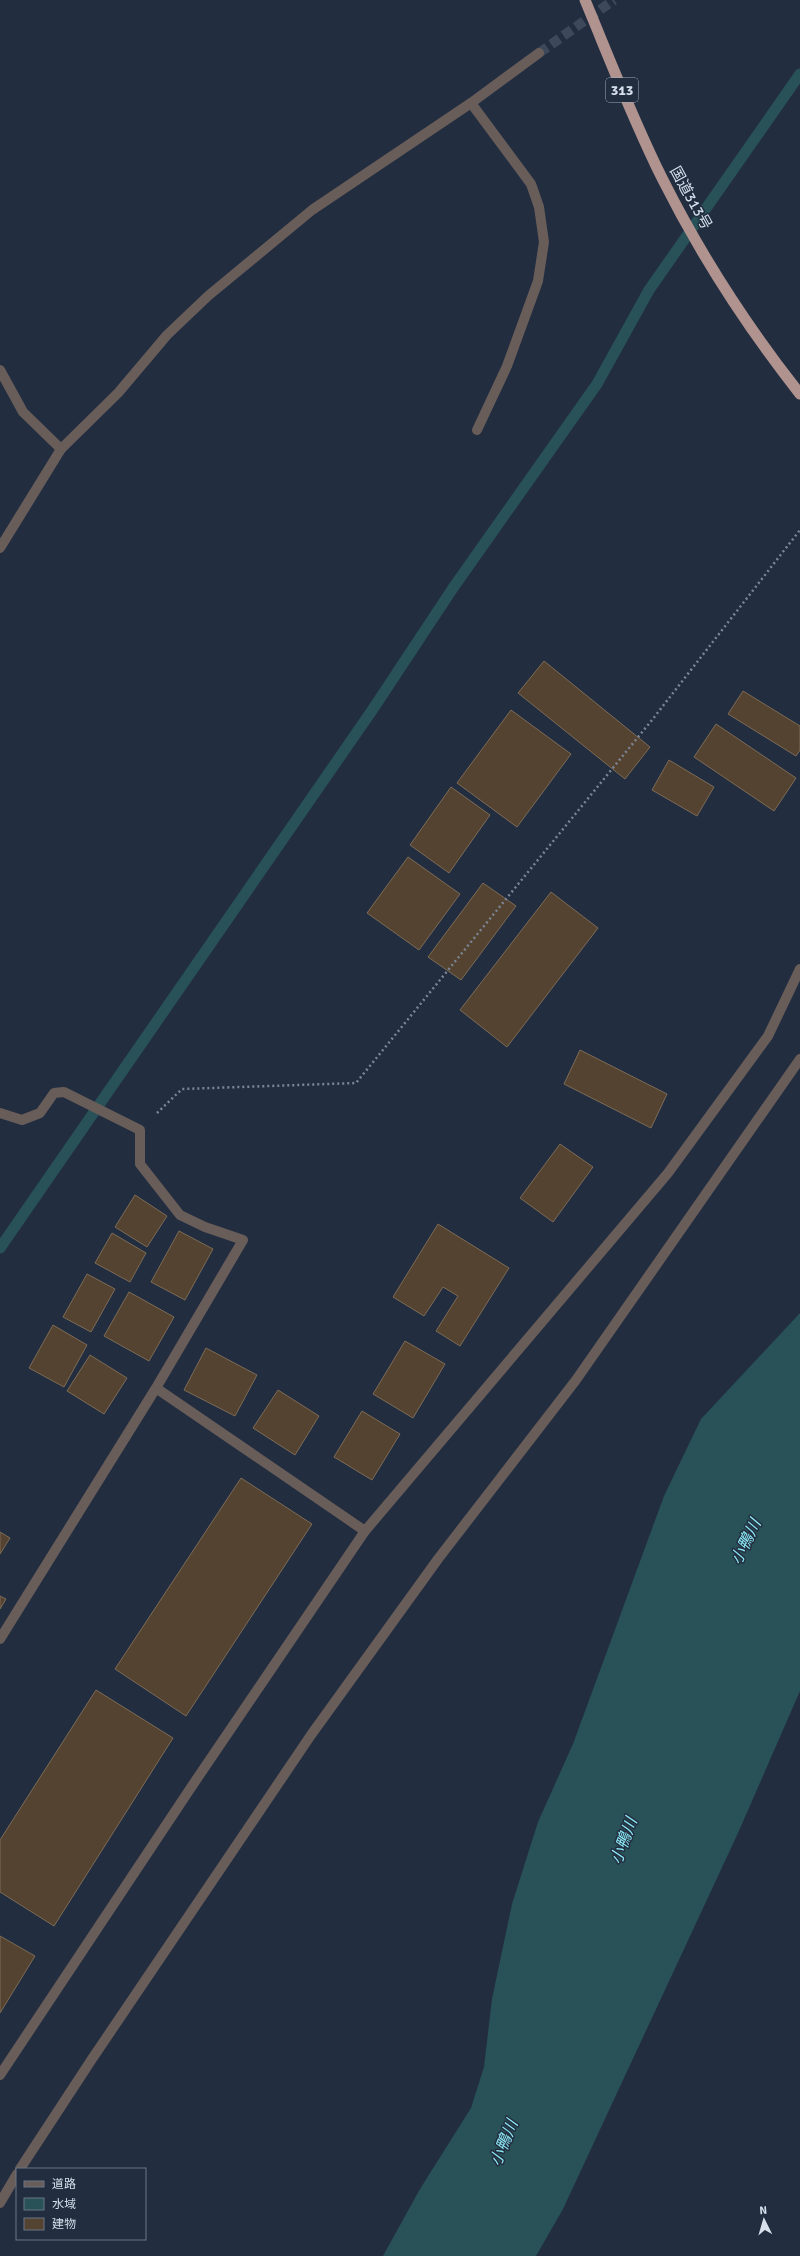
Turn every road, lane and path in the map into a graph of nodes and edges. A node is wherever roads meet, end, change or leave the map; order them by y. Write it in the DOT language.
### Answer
graph roads {
  1 [pos="586,0"];
  2 [pos="539,53"];
  3 [pos="471,103"];
  4 [pos="0,370"];
  5 [pos="800,394"];
  6 [pos="477,430"];
  7 [pos="61,449"];
  8 [pos="800,530"];
  9 [pos="0,548"];
  10 [pos="800,969"];
  11 [pos="800,1059"];
  12 [pos="0,1113"];
  13 [pos="140,1130"];
  14 [pos="156,1388"];
  15 [pos="365,1531"];
  16 [pos="0,1639"];
  17 [pos="0,2075"];
  18 [pos="21,2168"];
  19 [pos="16,2176"];
  20 [pos="0,2203"];
  1 -- 5 [label="highway, 国道313号 / 313"];
  2 -- 3 [label="street"];
  3 -- 6 [label="street"];
  3 -- 7 [label="street"];
  4 -- 7 [label="street"];
  7 -- 9 [label="street"];
  8 -- 13 [label="path"];
  10 -- 15 [label="street"];
  11 -- 18 [label="street"];
  12 -- 13 [label="street"];
  13 -- 14 [label="street"];
  14 -- 15 [label="street"];
  14 -- 16 [label="street"];
  15 -- 17 [label="street"];
  19 -- 20 [label="street"];
}
